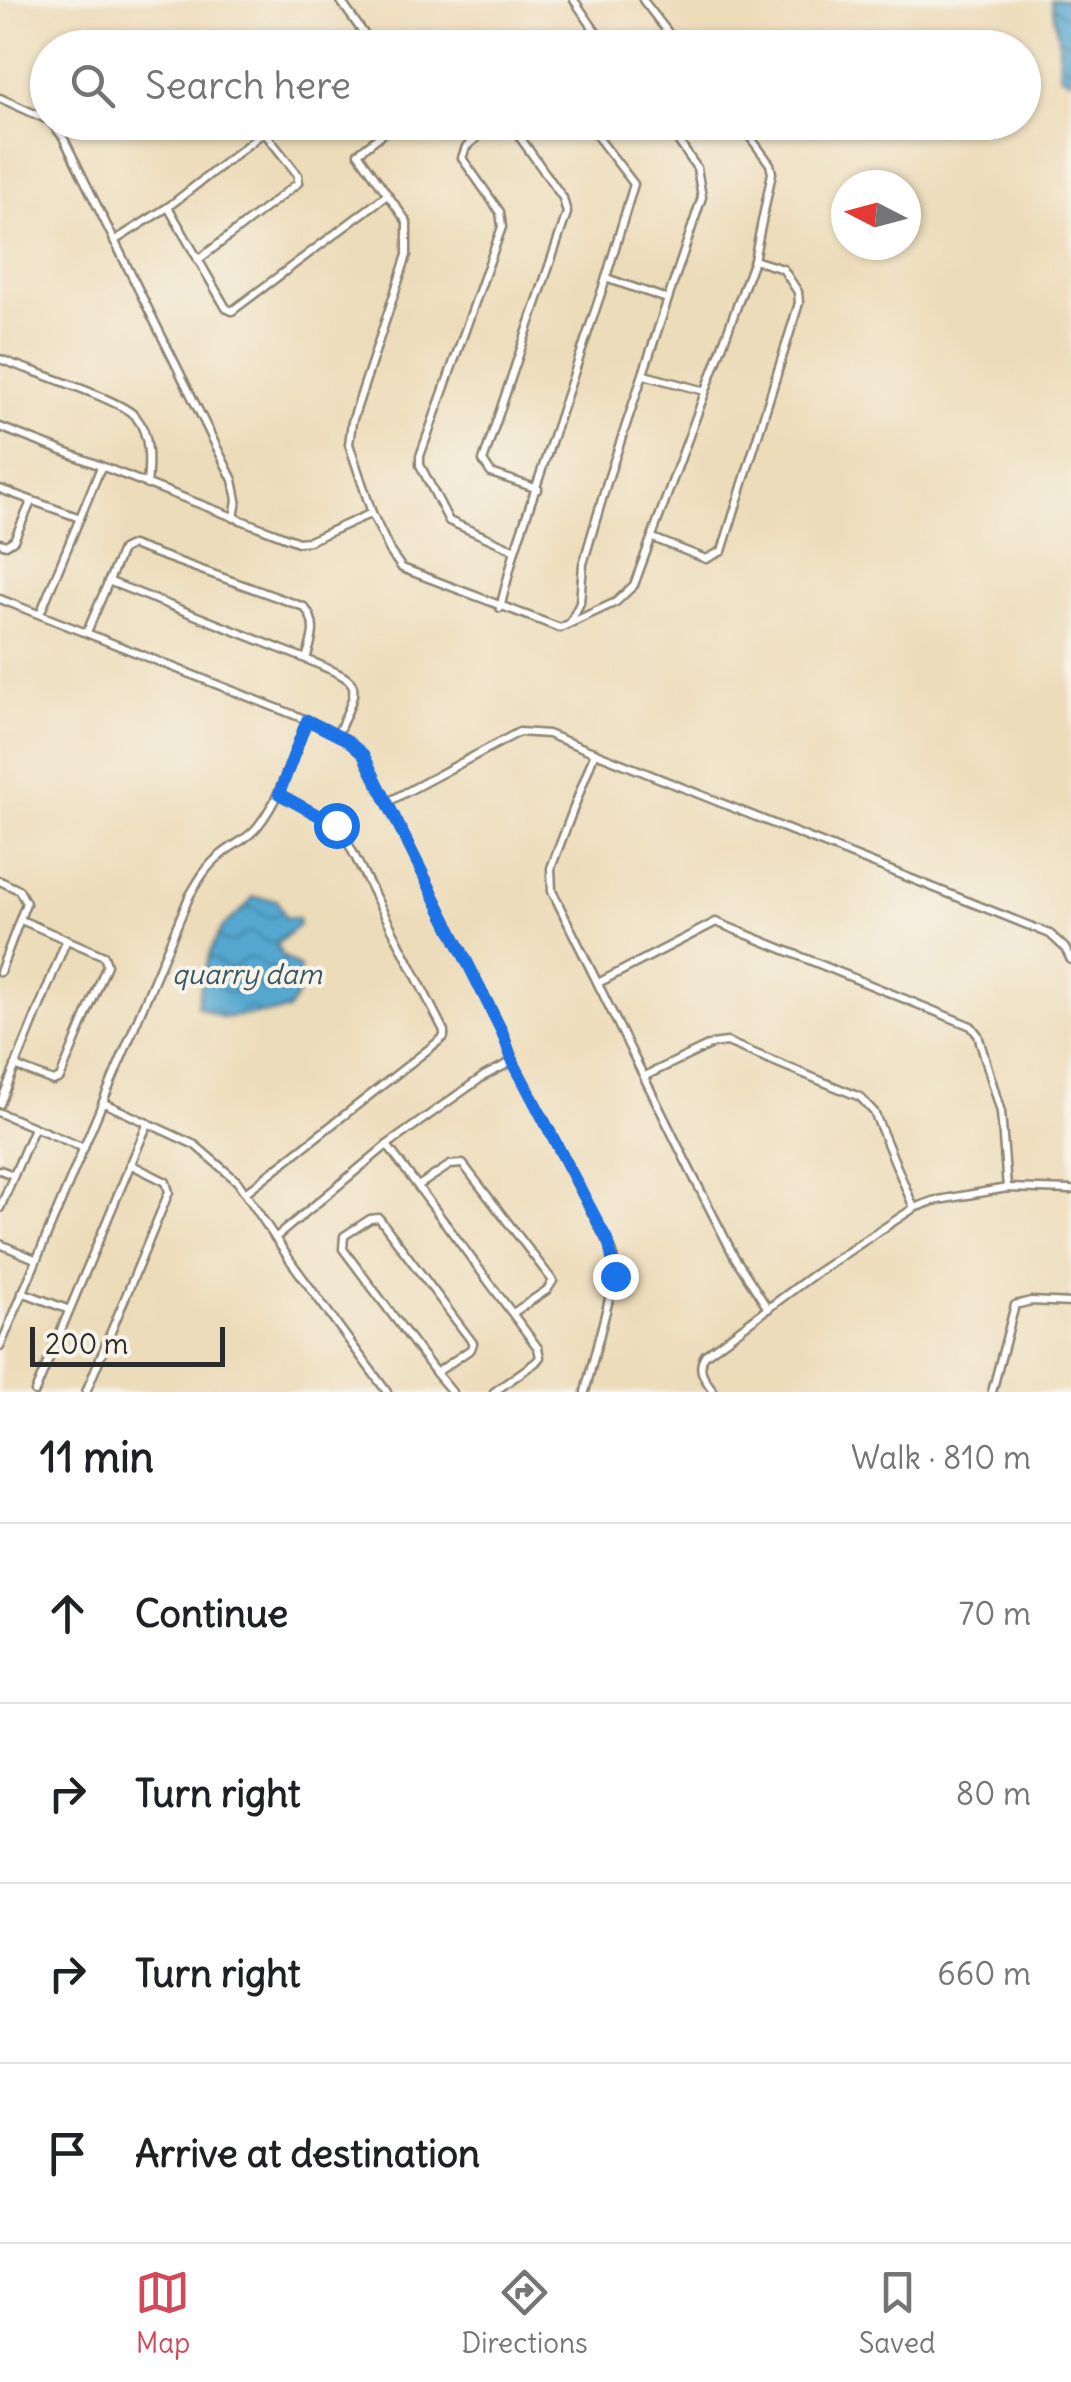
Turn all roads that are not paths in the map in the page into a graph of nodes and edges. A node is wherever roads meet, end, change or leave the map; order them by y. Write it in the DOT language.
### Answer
graph roads {
  1 [pos="340,0"];
  2 [pos="574,0"];
  3 [pos="642,0"];
  4 [pos="361,30"];
  5 [pos="595,30"];
  6 [pos="666,30"];
  7 [pos="0,98"];
  8 [pos="30,112"];
  9 [pos="65,140"];
  10 [pos="254,140"];
  11 [pos="270,140"];
  12 [pos="375,140"];
  13 [pos="474,140"];
  14 [pos="523,140"];
  15 [pos="600,140"];
  16 [pos="677,140"];
  17 [pos="752,140"];
  18 [pos="387,195"];
  19 [pos="168,207"];
  20 [pos="114,241"];
  21 [pos="198,260"];
  22 [pos="754,260"];
  23 [pos="606,278"];
  24 [pos="667,299"];
  25 [pos="0,360"];
  26 [pos="644,375"];
  27 [pos="706,391"];
  28 [pos="0,427"];
  29 [pos="101,467"];
  30 [pos="147,485"];
  31 [pos="0,489"];
  32 [pos="538,489"];
  33 [pos="31,502"];
  34 [pos="372,513"];
  35 [pos="80,518"];
  36 [pos="234,518"];
  37 [pos="653,538"];
  38 [pos="0,543"];
  39 [pos="515,550"];
  40 [pos="108,581"];
  41 [pos="1,600"];
  42 [pos="500,608"];
  43 [pos="40,614"];
  44 [pos="570,623"];
  45 [pos="88,632"];
  46 [pos="306,659"];
  47 [pos="307,720"];
  48 [pos="337,735"];
  49 [pos="595,752"];
  50 [pos="279,794"];
  51 [pos="388,802"];
  52 [pos="0,880"];
  53 [pos="21,920"];
  54 [pos="67,938"];
  55 [pos="1071,960"];
  56 [pos="0,972"];
  57 [pos="600,982"];
  58 [pos="513,1062"];
  59 [pos="15,1066"];
  60 [pos="646,1076"];
  61 [pos="104,1102"];
  62 [pos="0,1104"];
  63 [pos="0,1113"];
  64 [pos="148,1123"];
  65 [pos="34,1128"];
  66 [pos="388,1145"];
  67 [pos="84,1148"];
  68 [pos="130,1164"];
  69 [pos="0,1170"];
  70 [pos="13,1175"];
  71 [pos="418,1186"];
  72 [pos="1006,1188"];
  73 [pos="1071,1190"];
  74 [pos="245,1193"];
  75 [pos="0,1208"];
  76 [pos="914,1208"];
  77 [pos="275,1238"];
  78 [pos="0,1244"];
  79 [pos="35,1259"];
  80 [pos="22,1292"];
  81 [pos="1071,1303"];
  82 [pos="768,1309"];
  83 [pos="67,1310"];
  84 [pos="514,1313"];
  85 [pos="0,1348"];
  86 [pos="436,1373"];
  87 [pos="35,1392"];
  88 [pos="86,1392"];
  89 [pos="387,1392"];
  90 [pos="452,1392"];
  91 [pos="494,1392"];
  92 [pos="585,1392"];
  93 [pos="714,1392"];
  94 [pos="992,1392"];
  1 -- 4 [label="street"];
  2 -- 5 [label="street"];
  3 -- 6 [label="street"];
  7 -- 8 [label="street"];
  9 -- 20 [label="street"];
  10 -- 19 [label="street"];
  11 -- 21 [label="street"];
  12 -- 18 [label="street"];
  13 -- 39 [label="street"];
  14 -- 32 [label="street"];
  15 -- 23 [label="street"];
  16 -- 24 [label="street"];
  17 -- 22 [label="street"];
  18 -- 21 [label="street"];
  18 -- 34 [label="street"];
  19 -- 20 [label="street"];
  19 -- 21 [label="street"];
  20 -- 36 [label="street"];
  22 -- 27 [label="street"];
  22 -- 37 [label="street"];
  23 -- 24 [label="street"];
  23 -- 32 [label="street"];
  24 -- 26 [label="street"];
  25 -- 30 [label="street"];
  26 -- 27 [label="street"];
  26 -- 44 [label="street"];
  27 -- 37 [label="street"];
  28 -- 29 [label="street"];
  29 -- 30 [label="street"];
  29 -- 35 [label="street"];
  30 -- 36 [label="street"];
  31 -- 33 [label="street"];
  32 -- 39 [label="street"];
  33 -- 35 [label="street"];
  33 -- 38 [label="street"];
  34 -- 36 [label="street"];
  34 -- 42 [label="street"];
  35 -- 43 [label="street"];
  37 -- 44 [label="street"];
  39 -- 42 [label="street"];
  40 -- 45 [label="street"];
  40 -- 46 [label="street"];
  40 -- 46 [label="street"];
  41 -- 43 [label="street"];
  42 -- 44 [label="street"];
  43 -- 45 [label="street"];
  45 -- 47 [label="street"];
  46 -- 48 [label="street"];
  47 -- 48 [label="street"];
  47 -- 50 [label="street"];
  48 -- 51 [label="street"];
  49 -- 51 [label="street"];
  49 -- 55 [label="street"];
  49 -- 57 [label="street"];
  50 -- 61 [label="street"];
  50 -- 74 [label="street"];
  51 -- 58 [label="street"];
  52 -- 53 [label="street"];
  53 -- 54 [label="street"];
  53 -- 56 [label="street"];
  54 -- 59 [label="street"];
  54 -- 59 [label="street"];
  57 -- 60 [label="street"];
  57 -- 72 [label="street"];
  58 -- 66 [label="street"];
  58 -- 92 [label="street"];
  59 -- 62 [label="street"];
  60 -- 76 [label="street"];
  60 -- 82 [label="street"];
  61 -- 64 [label="street"];
  61 -- 67 [label="street"];
  63 -- 65 [label="street"];
  64 -- 68 [label="street"];
  64 -- 74 [label="street"];
  65 -- 67 [label="street"];
  65 -- 70 [label="street"];
  66 -- 71 [label="street"];
  66 -- 77 [label="street"];
  67 -- 79 [label="street"];
  68 -- 83 [label="street"];
  68 -- 88 [label="street"];
  69 -- 70 [label="street"];
  70 -- 75 [label="street"];
  71 -- 84 [label="street"];
  71 -- 84 [label="street"];
  72 -- 73 [label="street"];
  72 -- 76 [label="street"];
  74 -- 77 [label="street"];
  76 -- 82 [label="street"];
  77 -- 89 [label="street"];
  78 -- 79 [label="street"];
  79 -- 80 [label="street"];
  80 -- 83 [label="street"];
  80 -- 85 [label="street"];
  81 -- 94 [label="street"];
  82 -- 93 [label="street"];
  83 -- 87 [label="street"];
  84 -- 91 [label="street"];
  86 -- 86 [label="street"];
  86 -- 90 [label="street"];
}
